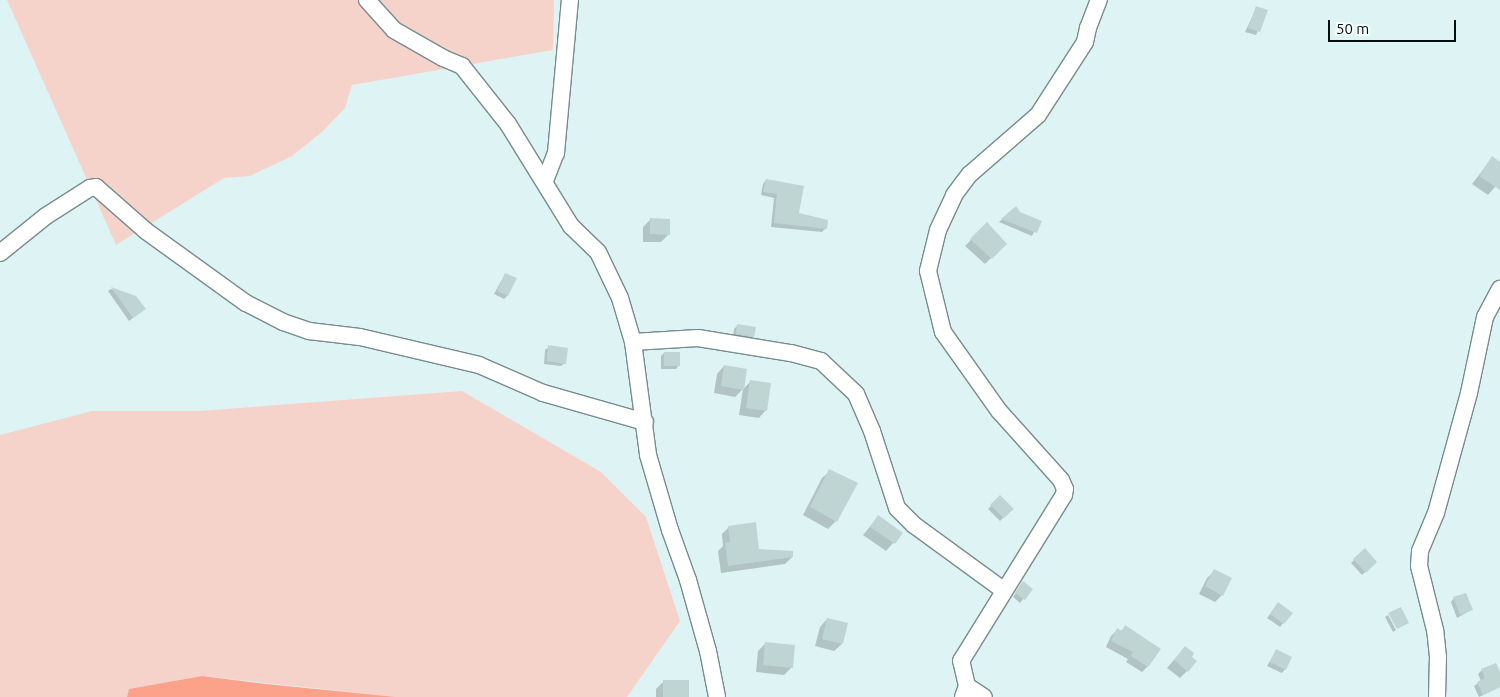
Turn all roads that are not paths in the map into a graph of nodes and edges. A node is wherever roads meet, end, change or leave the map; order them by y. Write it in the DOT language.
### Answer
graph roads {
  1 [pos="367,0"];
  2 [pos="570,0"];
  3 [pos="1099,0"];
  4 [pos="545,181"];
  5 [pos="0,253"];
  6 [pos="1500,289"];
  7 [pos="633,342"];
  8 [pos="645,422"];
  9 [pos="1004,590"];
  10 [pos="965,691"];
  11 [pos="717,697"];
  12 [pos="984,697"];
  13 [pos="1437,697"];
  1 -- 4 [label="street"];
  2 -- 4 [label="street"];
  3 -- 9 [label="street"];
  4 -- 7 [label="street"];
  5 -- 8 [label="street"];
  6 -- 13 [label="street"];
  7 -- 8 [label="street"];
  7 -- 9 [label="street"];
  8 -- 11 [label="street"];
  9 -- 10 [label="street"];
  10 -- 12 [label="street"];
}
